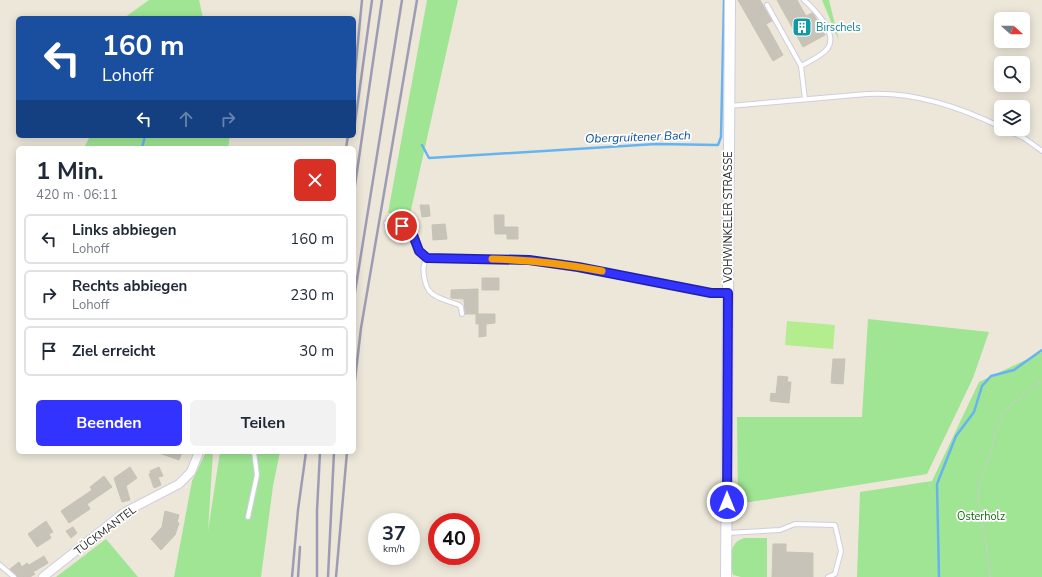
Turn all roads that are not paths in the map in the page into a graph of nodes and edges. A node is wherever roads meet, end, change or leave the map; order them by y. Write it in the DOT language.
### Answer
graph roads {
  1 [pos="730,0"];
  2 [pos="804,0"];
  3 [pos="767,5"];
  4 [pos="801,66"];
  5 [pos="805,99"];
  6 [pos="729,106"];
  7 [pos="994,124"];
  8 [pos="1020,136"];
  9 [pos="1042,151"];
  10 [pos="386,223"];
  11 [pos="427,258"];
  12 [pos="728,293"];
  13 [pos="462,314"];
  14 [pos="198,454"];
  15 [pos="254,454"];
  16 [pos="248,517"];
  17 [pos="727,533"];
  18 [pos="0,565"];
  19 [pos="14,577"];
  20 [pos="44,577"];
  21 [pos="726,577"];
  22 [pos="828,577"];
  1 -- 6 [label="street, VOHWINKELER STRASSE"];
  2 -- 4 [label="lane"];
  3 -- 4 [label="lane"];
  4 -- 5 [label="lane"];
  5 -- 6 [label="lane"];
  5 -- 7 [label="lane"];
  6 -- 12 [label="street, VOHWINKELER STRASSE"];
  8 -- 9 [label="lane"];
  10 -- 11 [label="lane"];
  11 -- 12 [label="lane"];
  11 -- 13 [label="lane"];
  12 -- 17 [label="street, VOHWINKELER STRASSE"];
  14 -- 20 [label="street, TÜCKMANTEL"];
  15 -- 16 [label="lane"];
  17 -- 21 [label="street, VOHWINKELER STRASSE"];
  17 -- 22 [label="lane"];
  18 -- 19 [label="lane"];
}
